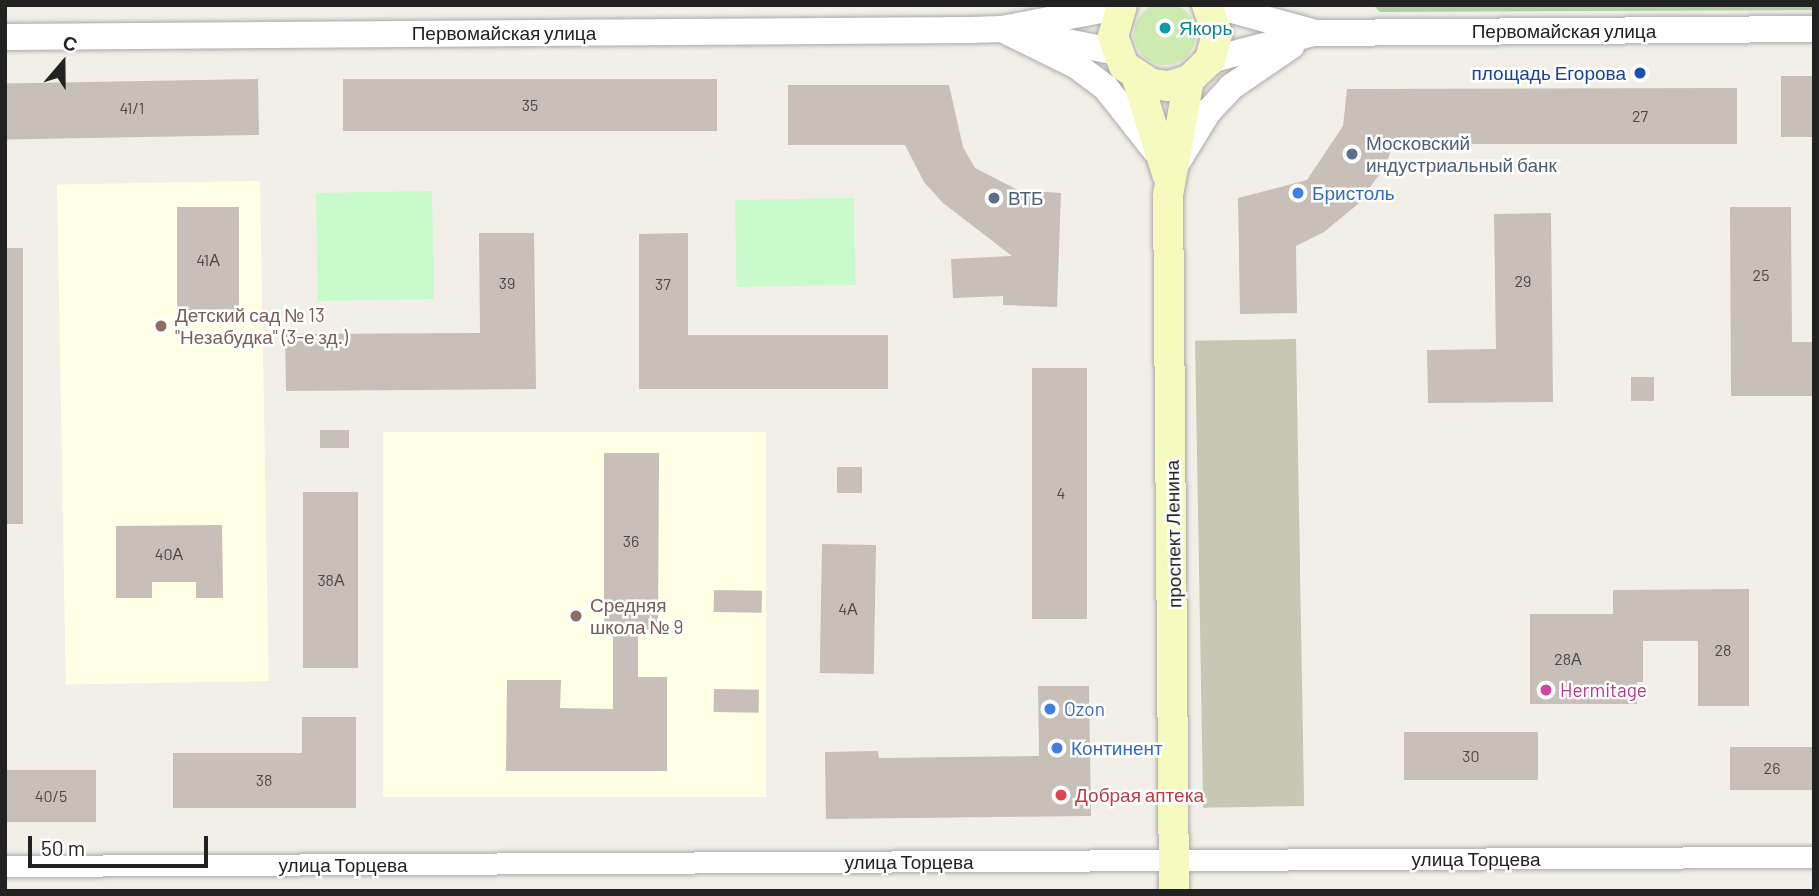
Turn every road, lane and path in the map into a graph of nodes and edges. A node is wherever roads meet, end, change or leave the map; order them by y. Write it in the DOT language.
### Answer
graph roads {
  1 [pos="1059,5"];
  2 [pos="1208,5"];
  3 [pos="1214,5"];
  4 [pos="1265,5"];
  5 [pos="1122,6"];
  6 [pos="1002,29"];
  7 [pos="1814,29"];
  8 [pos="1314,33"];
  9 [pos="5,37"];
  10 [pos="1116,52"];
  11 [pos="1210,60"];
  12 [pos="1137,78"];
  13 [pos="1189,80"];
  14 [pos="1168,177"];
  15 [pos="1814,858"];
  16 [pos="1174,861"];
  17 [pos="5,866"];
  18 [pos="1174,891"];
  1 -- 6 [label="street"];
  2 -- 11 [label="main road"];
  3 -- 8 [label="street"];
  4 -- 8 [label="street"];
  5 -- 6 [label="street"];
  5 -- 10 [label="main road"];
  6 -- 9 [label="street, Первомайская улица"];
  6 -- 10 [label="street"];
  6 -- 14 [label="street"];
  7 -- 8 [label="street, Первомайская улица"];
  8 -- 11 [label="street"];
  8 -- 14 [label="street"];
  10 -- 12 [label="main road"];
  11 -- 13 [label="main road"];
  12 -- 13 [label="main road"];
  12 -- 14 [label="main road"];
  13 -- 14 [label="main road"];
  14 -- 16 [label="main road, проспект Ленина"];
  15 -- 16 [label="street, улица Торцева"];
  16 -- 17 [label="street, улица Торцева"];
  16 -- 18 [label="main road, проспект Ленина"];
}
